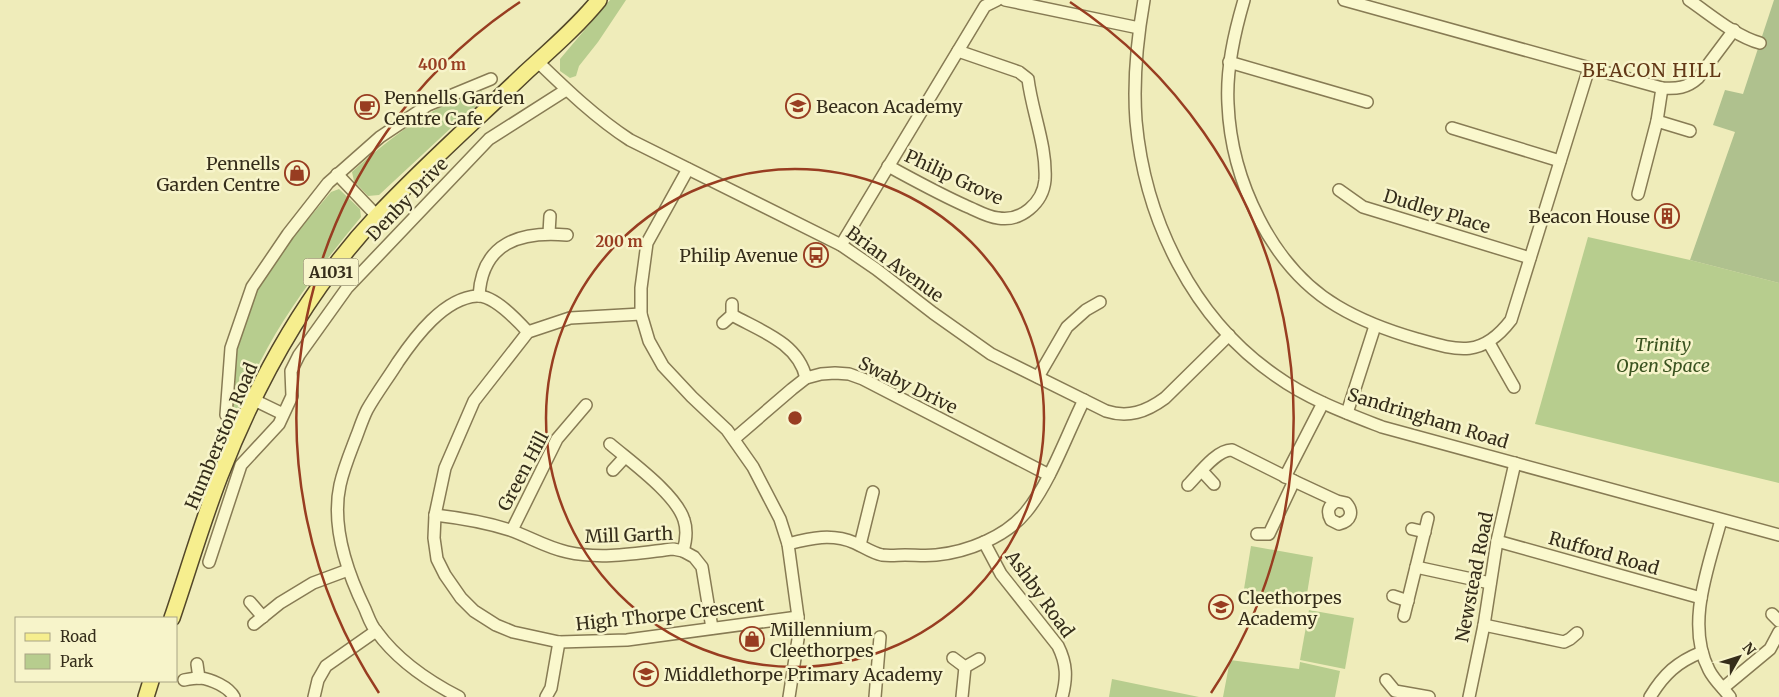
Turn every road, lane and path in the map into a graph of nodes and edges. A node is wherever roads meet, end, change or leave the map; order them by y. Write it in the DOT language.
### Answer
graph roads {
  1 [pos="599,0"];
  2 [pos="997,0"];
  3 [pos="1005,0"];
  4 [pos="1144,0"];
  5 [pos="1244,0"];
  6 [pos="1344,0"];
  7 [pos="1690,0"];
  8 [pos="1139,28"];
  9 [pos="1734,30"];
  10 [pos="1760,43"];
  11 [pos="958,50"];
  12 [pos="538,62"];
  13 [pos="1229,62"];
  14 [pos="1589,68"];
  15 [pos="491,79"];
  16 [pos="1662,88"];
  17 [pos="566,90"];
  18 [pos="1367,102"];
  19 [pos="1658,121"];
  20 [pos="1452,128"];
  21 [pos="1690,131"];
  22 [pos="1560,161"];
  23 [pos="888,166"];
  24 [pos="688,169"];
  25 [pos="337,174"];
  26 [pos="1339,190"];
  27 [pos="1638,194"];
  28 [pos="377,216"];
  29 [pos="550,216"];
  30 [pos="549,233"];
  31 [pos="567,235"];
  32 [pos="841,245"];
  33 [pos="1530,258"];
  34 [pos="479,296"];
  35 [pos="1100,302"];
  36 [pos="641,314"];
  37 [pos="729,314"];
  38 [pos="1375,326"];
  39 [pos="528,332"];
  40 [pos="1229,335"];
  41 [pos="1489,343"];
  42 [pos="1038,377"];
  43 [pos="806,378"];
  44 [pos="1514,387"];
  45 [pos="254,400"];
  46 [pos="1084,400"];
  47 [pos="1323,403"];
  48 [pos="586,405"];
  49 [pos="1347,413"];
  50 [pos="284,414"];
  51 [pos="226,415"];
  52 [pos="734,439"];
  53 [pos="610,444"];
  54 [pos="625,457"];
  55 [pos="1515,464"];
  56 [pos="613,470"];
  57 [pos="1202,471"];
  58 [pos="1049,475"];
  59 [pos="1289,479"];
  60 [pos="1214,484"];
  61 [pos="1188,485"];
  62 [pos="873,492"];
  63 [pos="1337,501"];
  64 [pos="435,515"];
  65 [pos="1428,518"];
  66 [pos="1721,520"];
  67 [pos="1412,529"];
  68 [pos="512,530"];
  69 [pos="1425,532"];
  70 [pos="1256,534"];
  71 [pos="1779,535"];
  72 [pos="1497,541"];
  73 [pos="984,542"];
  74 [pos="788,544"];
  75 [pos="860,545"];
  76 [pos="683,551"];
  77 [pos="210,562"];
  78 [pos="1416,567"];
  79 [pos="348,570"];
  80 [pos="1490,583"];
  81 [pos="1393,596"];
  82 [pos="1701,598"];
  83 [pos="1408,600"];
  84 [pos="250,602"];
  85 [pos="1404,616"];
  86 [pos="172,617"];
  87 [pos="798,617"];
  88 [pos="1484,625"];
  89 [pos="712,628"];
  90 [pos="376,631"];
  91 [pos="1577,632"];
  92 [pos="1779,632"];
  93 [pos="880,637"];
  94 [pos="559,642"];
  95 [pos="1702,652"];
  96 [pos="953,658"];
  97 [pos="979,659"];
  98 [pos="197,664"];
  99 [pos="965,667"];
  100 [pos="199,678"];
  101 [pos="184,680"];
  102 [pos="1386,680"];
  103 [pos="151,682"];
  104 [pos="1727,693"];
  105 [pos="1393,694"];
  106 [pos="146,697"];
  107 [pos="234,697"];
  108 [pos="314,697"];
  109 [pos="460,697"];
  110 [pos="546,697"];
  111 [pos="789,697"];
  112 [pos="875,697"];
  113 [pos="962,697"];
  114 [pos="1062,697"];
  115 [pos="1428,697"];
  116 [pos="1469,697"];
  117 [pos="1650,697"];
  1 -- 12 [label="main road, Humberston Road / A1031"];
  2 -- 11 [label="street"];
  3 -- 8 [label="street"];
  4 -- 8 [label="street, Sandringham Road"];
  5 -- 13 [label="street"];
  6 -- 14 [label="street"];
  7 -- 9 [label="street"];
  8 -- 40 [label="street, Sandringham Road"];
  9 -- 10 [label="street"];
  9 -- 16 [label="street"];
  11 -- 23 [label="street"];
  11 -- 23 [label="street, Philip Grove"];
  12 -- 17 [label="street, Brian Avenue"];
  12 -- 28 [label="main road, Humberston Road / A1031"];
  13 -- 18 [label="street"];
  13 -- 38 [label="street"];
  14 -- 16 [label="street"];
  14 -- 22 [label="street"];
  15 -- 25 [label="street"];
  16 -- 19 [label="street"];
  17 -- 24 [label="street, Brian Avenue"];
  17 -- 50 [label="street, Denby Drive"];
  19 -- 21 [label="street"];
  19 -- 27 [label="street"];
  20 -- 22 [label="street"];
  22 -- 33 [label="street"];
  23 -- 32 [label="street"];
  24 -- 32 [label="street, Brian Avenue"];
  24 -- 36 [label="street"];
  25 -- 28 [label="street"];
  25 -- 51 [label="street"];
  26 -- 33 [label="street, Dudley Place"];
  28 -- 45 [label="main road, Humberston Road / A1031"];
  29 -- 30 [label="street"];
  30 -- 31 [label="street"];
  30 -- 34 [label="street"];
  32 -- 42 [label="street, Brian Avenue"];
  33 -- 41 [label="street"];
  34 -- 39 [label="street"];
  34 -- 79 [label="street"];
  35 -- 42 [label="street"];
  36 -- 39 [label="street"];
  36 -- 52 [label="street"];
  37 -- 43 [label="street"];
  38 -- 41 [label="street"];
  38 -- 49 [label="street"];
  39 -- 64 [label="street, High Thorpe Crescent"];
  40 -- 46 [label="street, Brian Avenue"];
  40 -- 47 [label="street, Sandringham Road"];
  41 -- 44 [label="street"];
  42 -- 46 [label="street, Brian Avenue"];
  43 -- 52 [label="street, Swaby Drive"];
  43 -- 58 [label="street, Swaby Drive"];
  45 -- 50 [label="street"];
  45 -- 86 [label="main road, Humberston Road / A1031"];
  46 -- 58 [label="street"];
  47 -- 49 [label="street, Sandringham Road"];
  47 -- 59 [label="street"];
  48 -- 68 [label="street, Green Hill"];
  49 -- 55 [label="street, Sandringham Road"];
  50 -- 77 [label="street, Denby Drive"];
  52 -- 74 [label="street"];
  53 -- 54 [label="street"];
  54 -- 56 [label="street"];
  54 -- 76 [label="street"];
  55 -- 66 [label="street, Sandringham Road"];
  55 -- 72 [label="street, Newstead Road"];
  57 -- 59 [label="street"];
  57 -- 60 [label="street"];
  57 -- 61 [label="street"];
  58 -- 73 [label="street"];
  59 -- 63 [label="street"];
  59 -- 70 [label="street"];
  62 -- 75 [label="street"];
  64 -- 68 [label="street, Mill Garth"];
  64 -- 94 [label="street, High Thorpe Crescent"];
  65 -- 69 [label="street"];
  66 -- 71 [label="street, Sandringham Road"];
  66 -- 82 [label="street"];
  67 -- 69 [label="street"];
  68 -- 76 [label="street, Mill Garth"];
  69 -- 78 [label="street"];
  72 -- 80 [label="street, Newstead Road"];
  72 -- 82 [label="street, Rufford Road"];
  73 -- 75 [label="street"];
  73 -- 114 [label="street, Ashby Road"];
  74 -- 75 [label="street"];
  74 -- 87 [label="street"];
  76 -- 89 [label="street, Mill Garth"];
  78 -- 80 [label="street"];
  78 -- 83 [label="street"];
  79 -- 84 [label="street"];
  79 -- 90 [label="street"];
  80 -- 88 [label="street, Newstead Road"];
  81 -- 83 [label="street"];
  82 -- 95 [label="street"];
  83 -- 85 [label="street"];
  87 -- 89 [label="street, High Thorpe Crescent"];
  87 -- 111 [label="street"];
  88 -- 91 [label="street"];
  88 -- 116 [label="street, Newstead Road"];
  89 -- 94 [label="street, High Thorpe Crescent"];
  90 -- 108 [label="street"];
  90 -- 109 [label="street"];
  92 -- 104 [label="street"];
  93 -- 112 [label="street"];
  94 -- 110 [label="street"];
  95 -- 104 [label="street"];
  95 -- 117 [label="street"];
  96 -- 99 [label="street"];
  97 -- 99 [label="street"];
  98 -- 100 [label="street"];
  99 -- 113 [label="street"];
  100 -- 101 [label="street"];
  100 -- 107 [label="street"];
  102 -- 105 [label="street"];
  103 -- 106 [label="main road"];
  105 -- 115 [label="street"];
}
